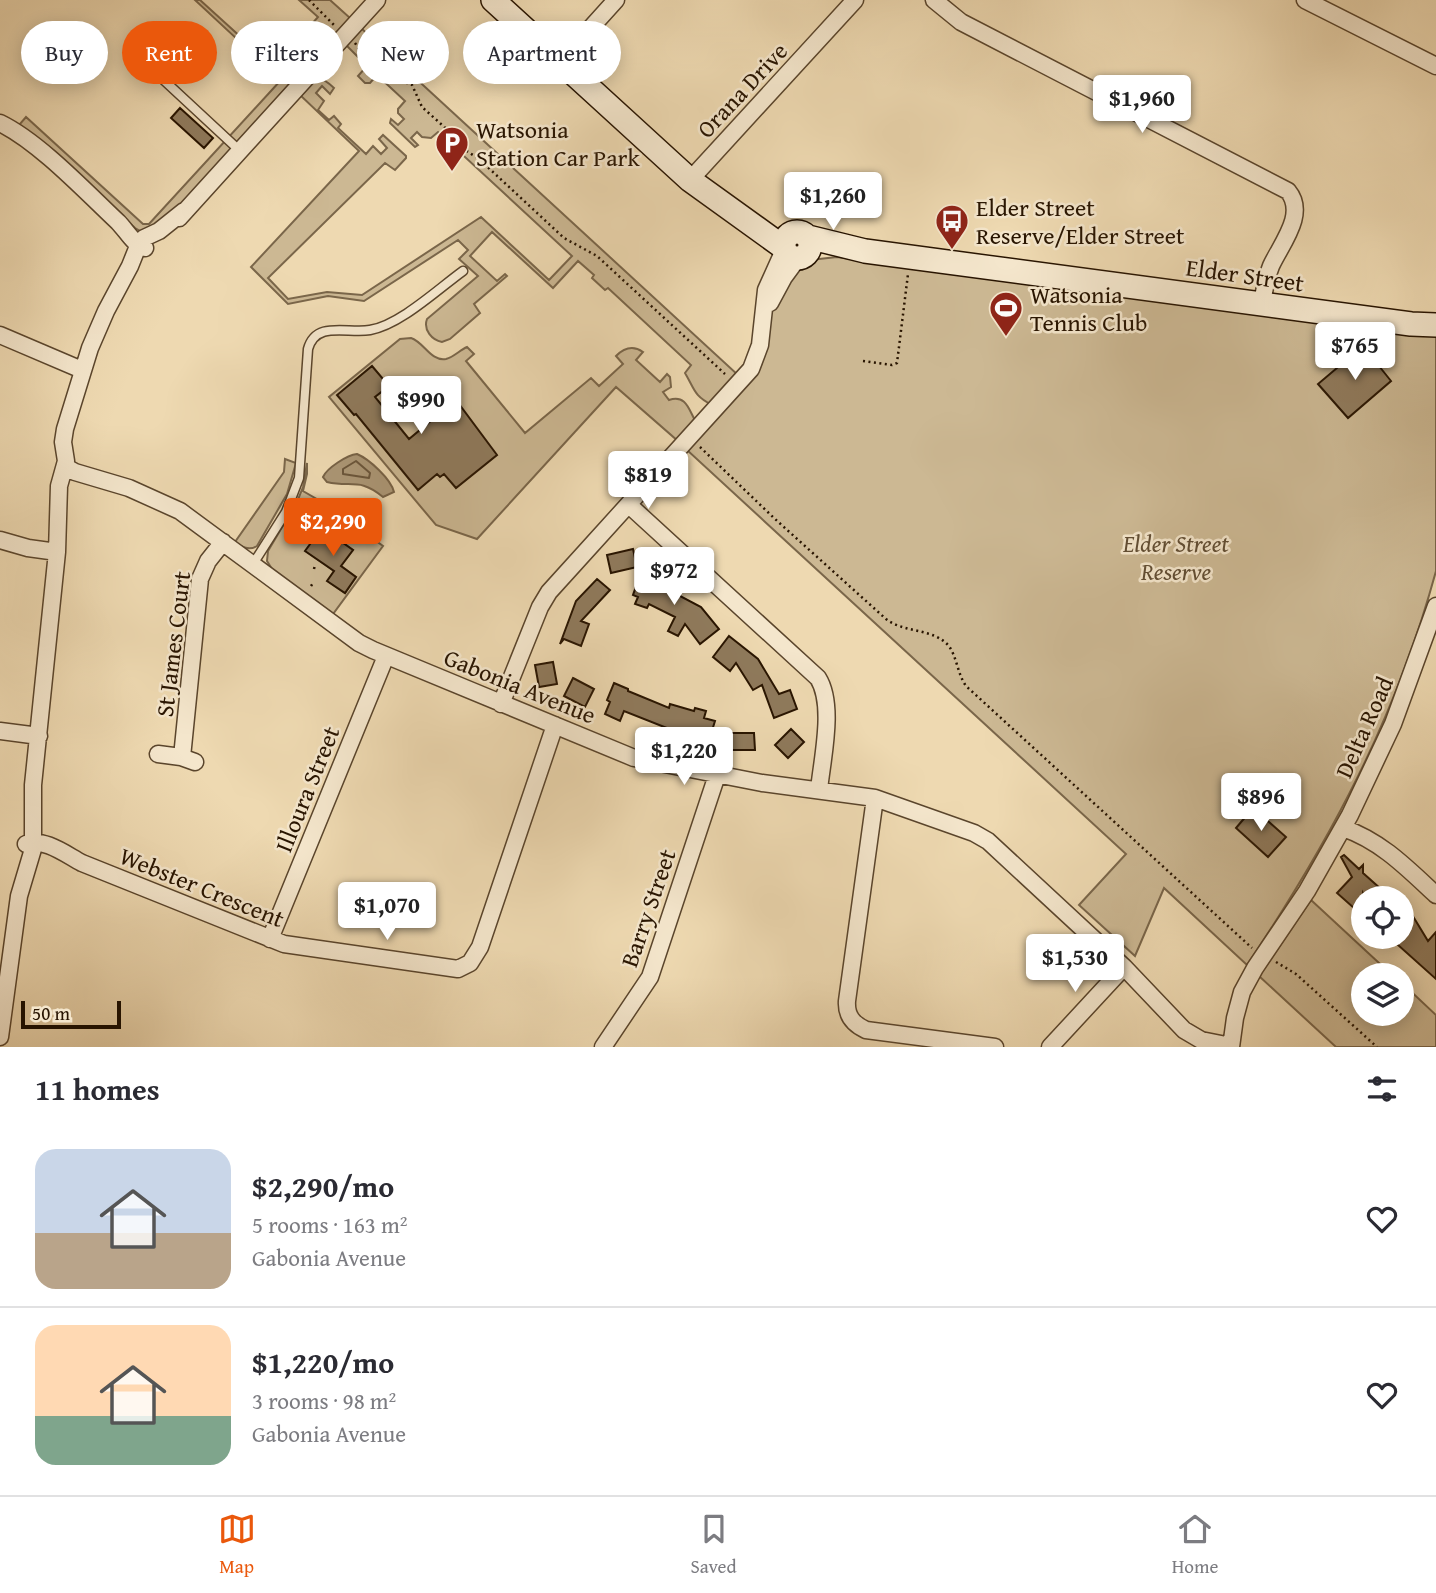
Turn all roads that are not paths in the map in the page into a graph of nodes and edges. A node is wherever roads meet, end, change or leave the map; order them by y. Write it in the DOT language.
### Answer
graph roads {
  1 [pos="377,0"];
  2 [pos="492,0"];
  3 [pos="616,0"];
  4 [pos="855,0"];
  5 [pos="934,0"];
  6 [pos="1305,0"];
  7 [pos="515,21"];
  8 [pos="597,21"];
  9 [pos="1436,66"];
  10 [pos="168,84"];
  11 [pos="584,84"];
  12 [pos="0,123"];
  13 [pos="239,150"];
  14 [pos="690,180"];
  15 [pos="143,244"];
  16 [pos="794,247"];
  17 [pos="463,271"];
  18 [pos="1262,304"];
  19 [pos="1436,327"];
  20 [pos="0,335"];
  21 [pos="82,370"];
  22 [pos="72,468"];
  23 [pos="629,505"];
  24 [pos="0,540"];
  25 [pos="223,542"];
  26 [pos="57,551"];
  27 [pos="253,564"];
  28 [pos="1436,606"];
  29 [pos="386,656"];
  30 [pos="501,704"];
  31 [pos="555,725"];
  32 [pos="0,731"];
  33 [pos="39,736"];
  34 [pos="158,754"];
  35 [pos="717,775"];
  36 [pos="818,790"];
  37 [pos="875,798"];
  38 [pos="1347,821"];
  39 [pos="31,845"];
  40 [pos="1436,895"];
  41 [pos="8,917"];
  42 [pos="270,939"];
  43 [pos="1124,967"];
  44 [pos="0,1037"];
  45 [pos="1231,1046"];
  46 [pos="603,1047"];
  47 [pos="995,1047"];
  48 [pos="1050,1047"];
  1 -- 13 [label="street"];
  2 -- 7 [label="street"];
  3 -- 8 [label="street"];
  4 -- 14 [label="street, Orana Drive"];
  5 -- 18 [label="street"];
  6 -- 9 [label="street"];
  10 -- 13 [label="lane"];
  11 -- 14 [label="street"];
  12 -- 15 [label="street"];
  13 -- 15 [label="street"];
  14 -- 16 [label="street"];
  15 -- 21 [label="street"];
  16 -- 18 [label="street, Elder Street"];
  16 -- 23 [label="street"];
  17 -- 27 [label="lane"];
  18 -- 19 [label="street, Elder Street"];
  20 -- 21 [label="street"];
  21 -- 22 [label="street"];
  22 -- 25 [label="street, Gabonia Avenue"];
  22 -- 26 [label="street"];
  23 -- 30 [label="street"];
  23 -- 36 [label="street"];
  24 -- 26 [label="street"];
  25 -- 27 [label="street, Gabonia Avenue"];
  25 -- 34 [label="street, St James Court"];
  26 -- 33 [label="street"];
  27 -- 29 [label="street, Gabonia Avenue"];
  28 -- 38 [label="street, Delta Road"];
  29 -- 30 [label="street, Gabonia Avenue"];
  29 -- 42 [label="street, Illoura Street"];
  30 -- 31 [label="street, Gabonia Avenue"];
  31 -- 35 [label="street, Gabonia Avenue"];
  31 -- 42 [label="street, Webster Crescent"];
  32 -- 33 [label="street"];
  33 -- 39 [label="street"];
  35 -- 36 [label="street, Gabonia Avenue"];
  35 -- 46 [label="street, Barry Street"];
  36 -- 37 [label="street, Gabonia Avenue"];
  37 -- 43 [label="street, Gabonia Avenue"];
  37 -- 47 [label="street"];
  38 -- 40 [label="street"];
  38 -- 45 [label="street, Delta Road"];
  39 -- 41 [label="street"];
  39 -- 42 [label="street, Webster Crescent"];
  41 -- 44 [label="street"];
  43 -- 45 [label="street, Gabonia Avenue"];
  43 -- 48 [label="street"];
}
